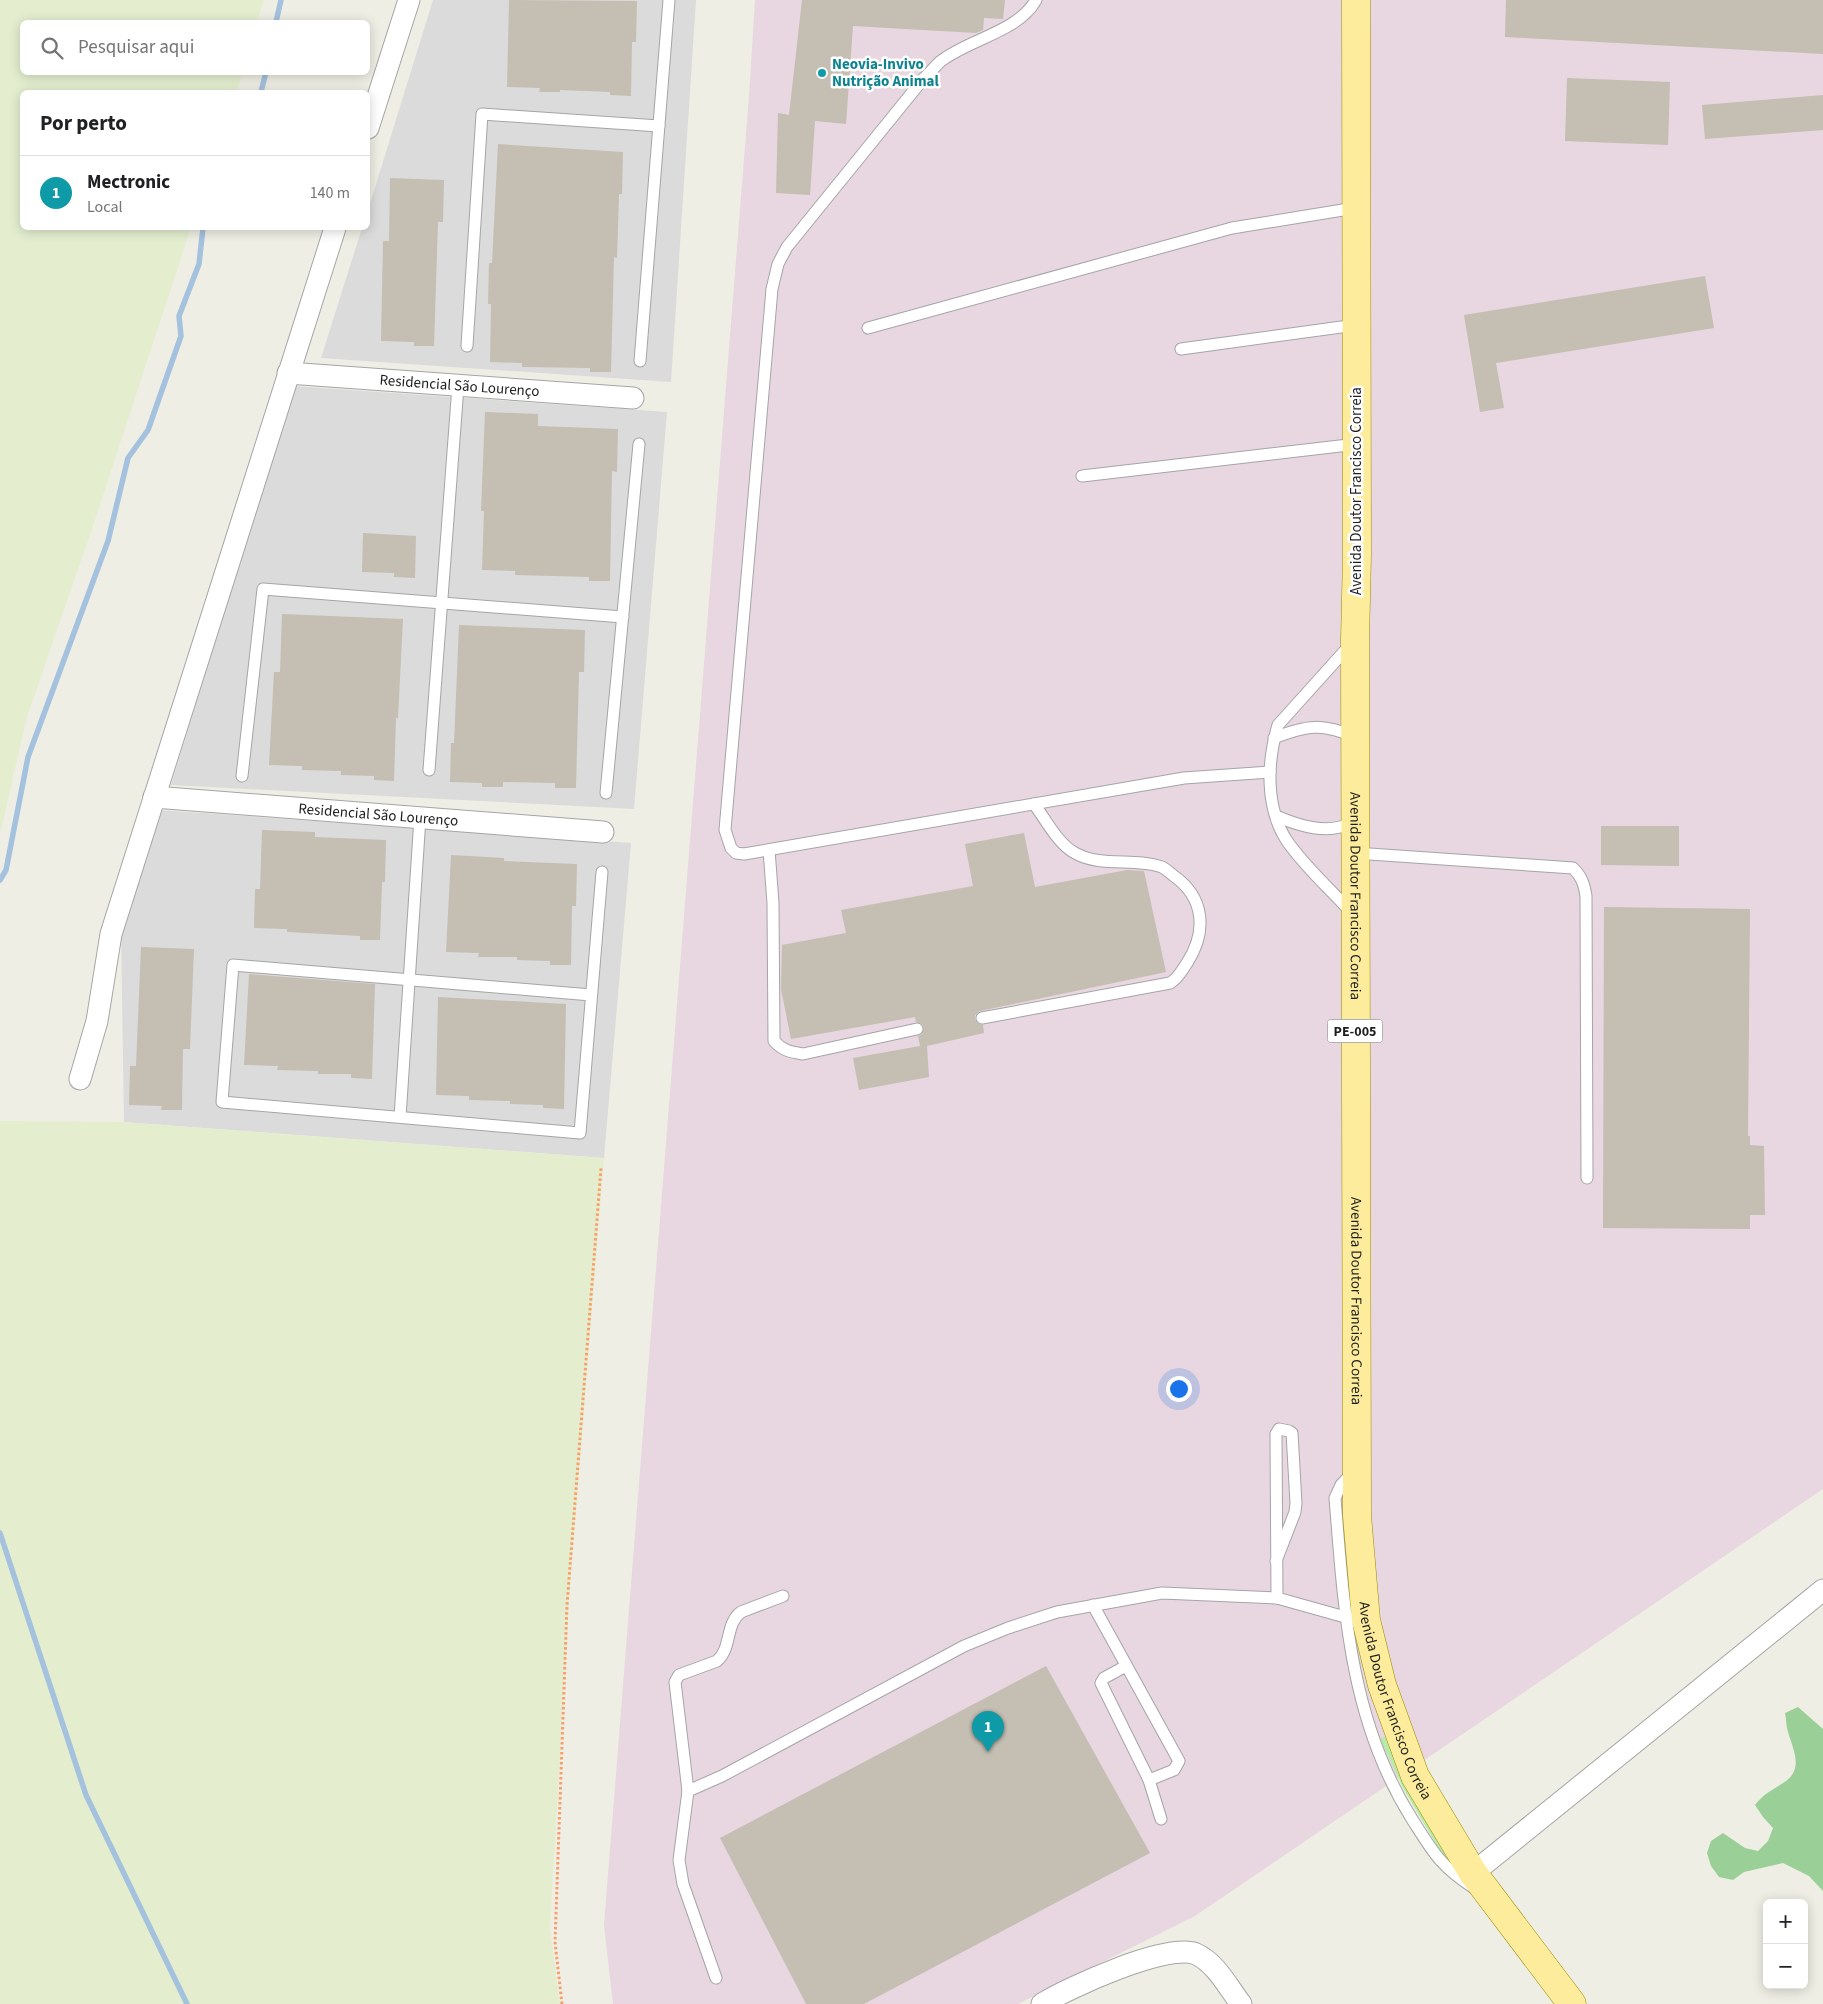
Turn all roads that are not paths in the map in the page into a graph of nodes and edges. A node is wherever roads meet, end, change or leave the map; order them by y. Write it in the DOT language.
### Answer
graph roads {
  1 [pos="409,0"];
  2 [pos="669,0"];
  3 [pos="1036,0"];
  4 [pos="1356,0"];
  5 [pos="370,122"];
  6 [pos="659,126"];
  7 [pos="1355,208"];
  8 [pos="334,230"];
  9 [pos="1356,324"];
  10 [pos="868,328"];
  11 [pos="467,346"];
  12 [pos="1181,349"];
  13 [pos="640,361"];
  14 [pos="288,373"];
  15 [pos="458,386"];
  16 [pos="633,398"];
  17 [pos="639,444"];
  18 [pos="1356,444"];
  19 [pos="1082,476"];
  20 [pos="442,603"];
  21 [pos="623,617"];
  22 [pos="1355,640"];
  23 [pos="1355,737"];
  24 [pos="1274,738"];
  25 [pos="429,770"];
  26 [pos="1270,772"];
  27 [pos="242,776"];
  28 [pos="606,792"];
  29 [pos="154,797"];
  30 [pos="1034,804"];
  31 [pos="1276,816"];
  32 [pos="420,818"];
  33 [pos="1356,822"];
  34 [pos="603,832"];
  35 [pos="769,850"];
  36 [pos="1355,853"];
  37 [pos="602,872"];
  38 [pos="1355,916"];
  39 [pos="409,980"];
  40 [pos="591,996"];
  41 [pos="982,1018"];
  42 [pos="917,1028"];
  43 [pos="80,1079"];
  44 [pos="400,1117"];
  45 [pos="1586,1178"];
  46 [pos="1276,1561"];
  47 [pos="1823,1590"];
  48 [pos="783,1596"];
  49 [pos="1278,1598"];
  50 [pos="1093,1605"];
  51 [pos="1356,1618"];
  52 [pos="1126,1666"];
  53 [pos="1149,1780"];
  54 [pos="688,1791"];
  55 [pos="1160,1819"];
  56 [pos="1473,1873"];
  57 [pos="1498,1904"];
  58 [pos="716,1978"];
  59 [pos="1042,2004"];
  60 [pos="1241,2004"];
  61 [pos="1572,2004"];
  1 -- 5 [label="street"];
  2 -- 6 [label="lane"];
  3 -- 35 [label="lane"];
  4 -- 7 [label="main road, Avenida Doutor Francisco Correia / PE-005"];
  6 -- 11 [label="lane"];
  6 -- 13 [label="lane"];
  7 -- 9 [label="main road, Avenida Doutor Francisco Correia / PE-005"];
  7 -- 10 [label="lane"];
  8 -- 14 [label="street"];
  9 -- 12 [label="lane"];
  9 -- 18 [label="main road, Avenida Doutor Francisco Correia / PE-005"];
  14 -- 15 [label="street, Residencial São Lourenço"];
  14 -- 29 [label="street"];
  15 -- 16 [label="street, Residencial São Lourenço"];
  15 -- 20 [label="lane"];
  17 -- 21 [label="lane"];
  18 -- 19 [label="lane"];
  18 -- 22 [label="main road, Avenida Doutor Francisco Correia / PE-005"];
  20 -- 21 [label="lane"];
  20 -- 25 [label="lane"];
  20 -- 27 [label="lane"];
  21 -- 28 [label="lane"];
  22 -- 23 [label="main road, Avenida Doutor Francisco Correia / PE-005"];
  22 -- 24 [label="lane"];
  23 -- 24 [label="lane"];
  23 -- 33 [label="main road, Avenida Doutor Francisco Correia / PE-005"];
  24 -- 26 [label="lane"];
  26 -- 30 [label="lane"];
  26 -- 31 [label="lane"];
  29 -- 32 [label="street, Residencial São Lourenço"];
  29 -- 43 [label="street"];
  30 -- 35 [label="lane"];
  30 -- 41 [label="lane"];
  31 -- 33 [label="lane"];
  31 -- 38 [label="lane"];
  32 -- 34 [label="street, Residencial São Lourenço"];
  32 -- 39 [label="lane"];
  33 -- 36 [label="main road, Avenida Doutor Francisco Correia / PE-005"];
  35 -- 42 [label="lane"];
  36 -- 38 [label="main road, Avenida Doutor Francisco Correia / PE-005"];
  36 -- 45 [label="lane"];
  37 -- 40 [label="lane"];
  38 -- 51 [label="main road, Avenida Doutor Francisco Correia / PE-005"];
  39 -- 40 [label="lane"];
  39 -- 44 [label="lane"];
  39 -- 44 [label="lane"];
  40 -- 44 [label="lane"];
  46 -- 46 [label="lane"];
  46 -- 49 [label="lane"];
  47 -- 56 [label="street"];
  48 -- 54 [label="lane"];
  49 -- 50 [label="lane"];
  49 -- 51 [label="lane"];
  50 -- 52 [label="lane"];
  50 -- 54 [label="lane"];
  51 -- 56 [label="main road, Avenida Doutor Francisco Correia / PE-005"];
  51 -- 57 [label="lane"];
  52 -- 53 [label="lane"];
  52 -- 53 [label="lane"];
  53 -- 55 [label="lane"];
  54 -- 58 [label="lane"];
  56 -- 57 [label="main road, Avenida Doutor Francisco Correia / PE-005"];
  57 -- 61 [label="main road, Avenida Doutor Francisco Correia / PE-005"];
  59 -- 60 [label="street"];
}
